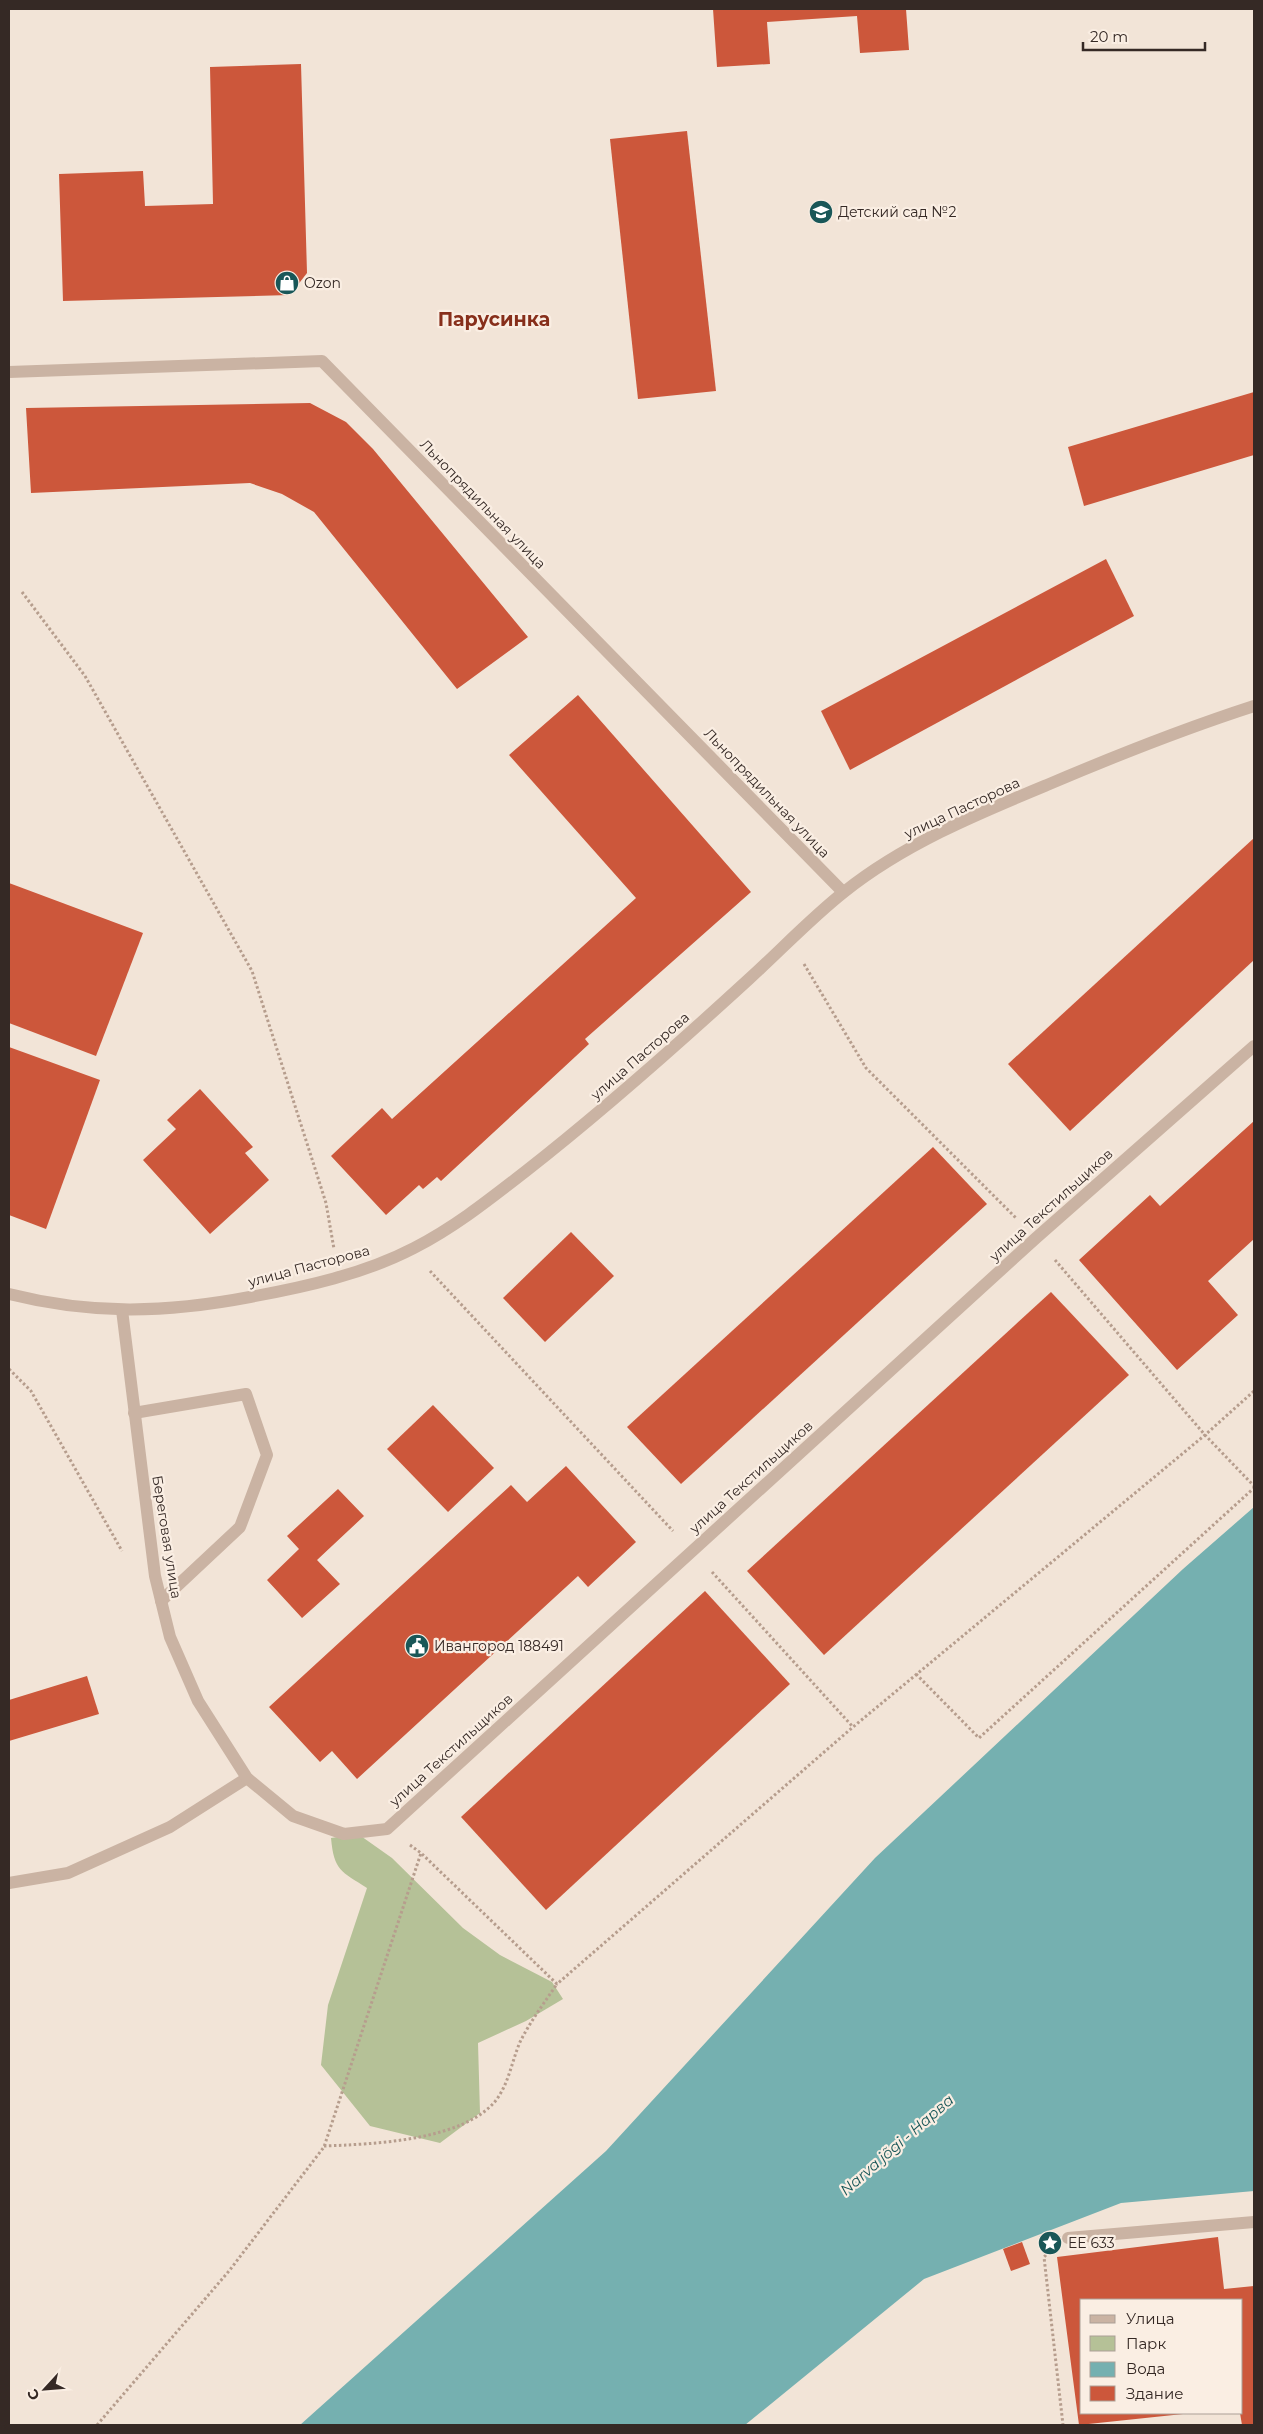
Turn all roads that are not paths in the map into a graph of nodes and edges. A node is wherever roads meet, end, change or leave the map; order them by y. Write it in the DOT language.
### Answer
graph roads {
  1 [pos="9,372"];
  2 [pos="1254,706"];
  3 [pos="843,892"];
  4 [pos="1254,1046"];
  5 [pos="9,1294"];
  6 [pos="122,1310"];
  7 [pos="134,1413"];
  8 [pos="161,1601"];
  9 [pos="247,1778"];
  10 [pos="9,1883"];
  11 [pos="1254,2222"];
  12 [pos="1068,2238"];
  1 -- 3 [label="street, Льнопрядильная улица"];
  2 -- 3 [label="street, улица Пасторова"];
  3 -- 6 [label="street, улица Пасторова"];
  4 -- 9 [label="street, улица Текстильщиков"];
  5 -- 6 [label="street, улица Пасторова"];
  6 -- 7 [label="street, Береговая улица"];
  7 -- 8 [label="street, Береговая улица"];
  7 -- 8 [label="street"];
  8 -- 9 [label="street, Береговая улица"];
  9 -- 10 [label="street"];
  11 -- 12 [label="street"];
}
